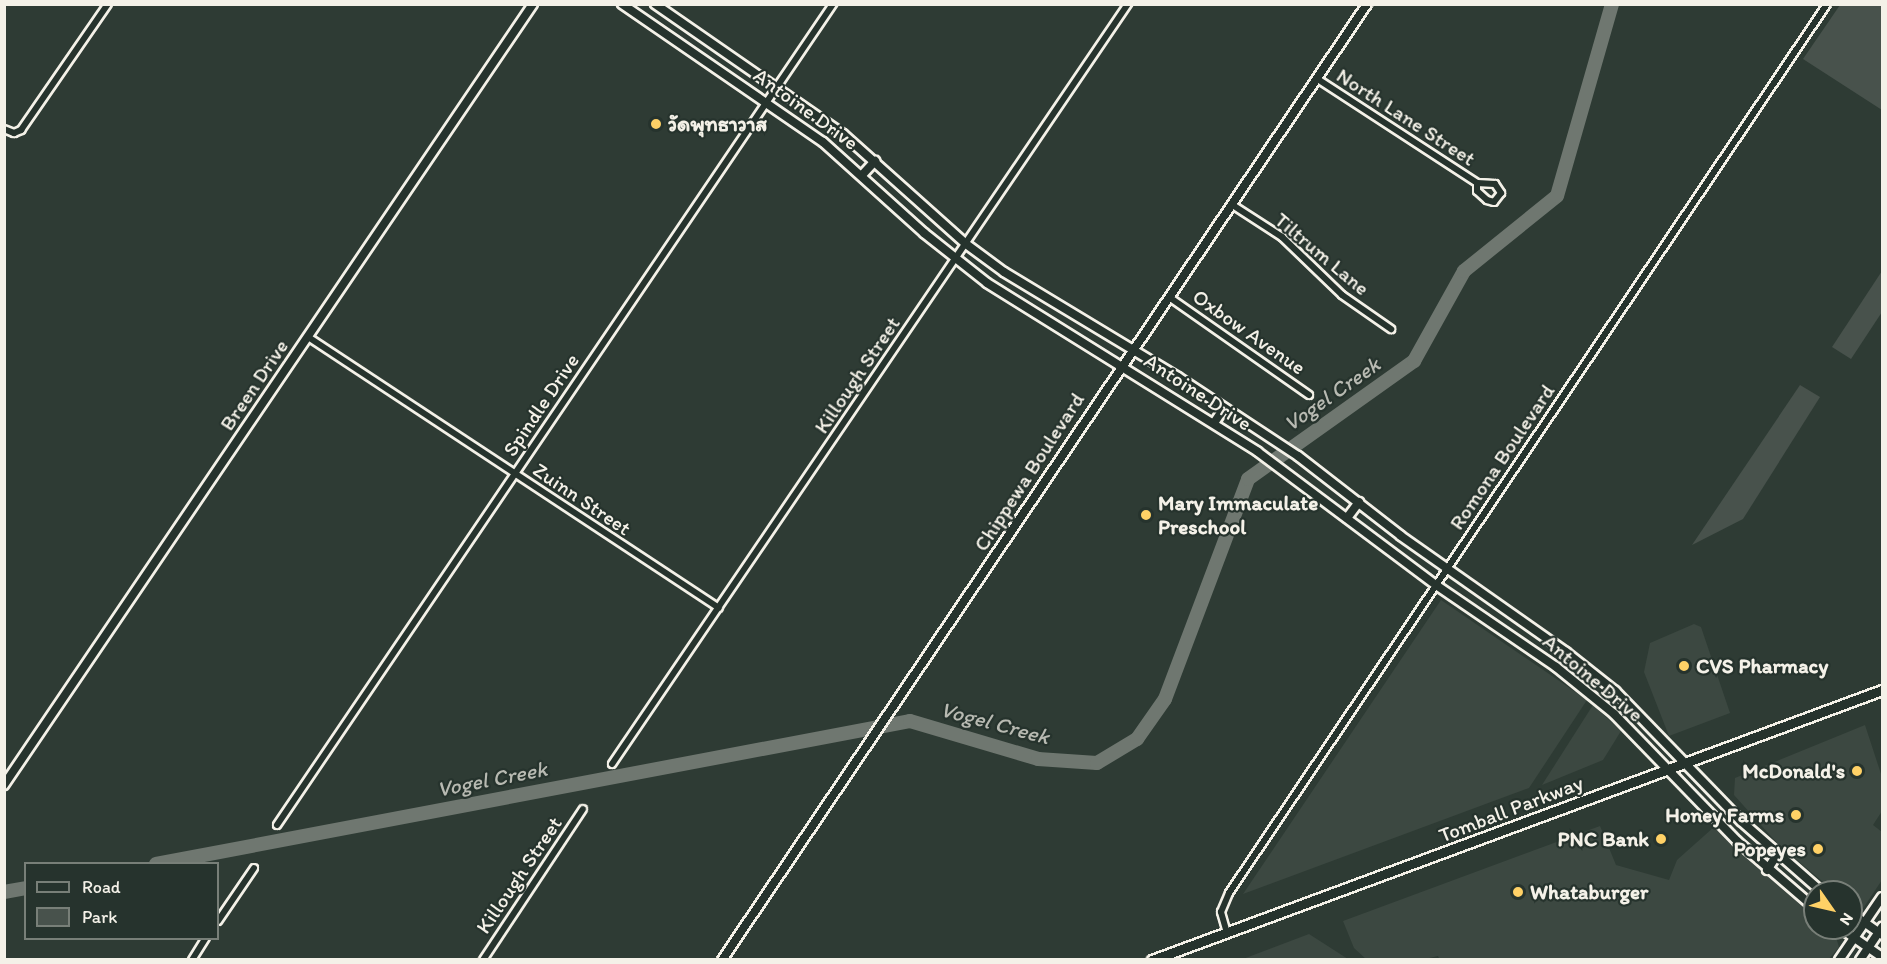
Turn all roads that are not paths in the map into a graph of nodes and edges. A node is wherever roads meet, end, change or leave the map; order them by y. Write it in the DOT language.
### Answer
graph roads {
  1 [pos="108,4"];
  2 [pos="533,4"];
  3 [pos="622,4"];
  4 [pos="655,4"];
  5 [pos="833,4"];
  6 [pos="1128,4"];
  7 [pos="1827,4"];
  8 [pos="1362,6"];
  9 [pos="675,18"];
  10 [pos="665,32"];
  11 [pos="1316,78"];
  12 [pos="778,86"];
  13 [pos="767,101"];
  14 [pos="4,129"];
  15 [pos="875,161"];
  16 [pos="863,174"];
  17 [pos="1477,183"];
  18 [pos="1231,204"];
  19 [pos="966,244"];
  20 [pos="955,260"];
  21 [pos="1169,297"];
  22 [pos="1391,329"];
  23 [pos="308,337"];
  24 [pos="1133,351"];
  25 [pos="1123,364"];
  26 [pos="1309,395"];
  27 [pos="1224,408"];
  28 [pos="1214,423"];
  29 [pos="515,474"];
  30 [pos="1359,502"];
  31 [pos="1347,518"];
  32 [pos="1446,569"];
  33 [pos="1436,585"];
  34 [pos="719,608"];
  35 [pos="1566,652"];
  36 [pos="1556,667"];
  37 [pos="1882,690"];
  38 [pos="1686,762"];
  39 [pos="612,764"];
  40 [pos="1666,769"];
  41 [pos="4,785"];
  42 [pos="583,809"];
  43 [pos="277,825"];
  44 [pos="1777,855"];
  45 [pos="254,868"];
  46 [pos="1767,870"];
  47 [pos="1807,880"];
  48 [pos="1882,897"];
  49 [pos="1803,898"];
  50 [pos="219,920"];
  51 [pos="1865,923"];
  52 [pos="1863,926"];
  53 [pos="1881,932"];
  54 [pos="1227,933"];
  55 [pos="205,940"];
  56 [pos="1853,940"];
  57 [pos="1857,940"];
  58 [pos="1868,948"];
  59 [pos="1882,957"];
  60 [pos="192,960"];
  61 [pos="483,960"];
  62 [pos="722,960"];
  63 [pos="1152,960"];
  64 [pos="1839,960"];
  65 [pos="1860,960"];
  1 -- 14 [label="street"];
  2 -- 23 [label="main road, Breen Drive"];
  3 -- 10 [label="main road, Antoine Drive"];
  4 -- 9 [label="main road, Antoine Drive"];
  5 -- 12 [label="street, Spindle Drive"];
  6 -- 19 [label="street, Killough Street"];
  7 -- 32 [label="street, Romona Boulevard"];
  8 -- 11 [label="main road, Chippewa Boulevard"];
  9 -- 10 [label="main road"];
  9 -- 12 [label="main road, Antoine Drive"];
  10 -- 13 [label="main road, Antoine Drive"];
  11 -- 17 [label="street, North Lane Street"];
  11 -- 18 [label="main road, Chippewa Boulevard"];
  12 -- 13 [label="street, Spindle Drive"];
  12 -- 15 [label="main road, Antoine Drive"];
  13 -- 16 [label="main road, Antoine Drive"];
  13 -- 29 [label="street, Spindle Drive"];
  15 -- 16 [label="main road"];
  15 -- 19 [label="main road, Antoine Drive"];
  16 -- 20 [label="main road, Antoine Drive"];
  18 -- 21 [label="main road, Chippewa Boulevard"];
  18 -- 22 [label="street, Tiltrum Lane"];
  19 -- 20 [label="street, Killough Street"];
  19 -- 24 [label="main road, Antoine Drive"];
  20 -- 25 [label="main road, Antoine Drive"];
  20 -- 34 [label="street, Killough Street"];
  21 -- 24 [label="main road, Chippewa Boulevard"];
  21 -- 26 [label="street, Oxbow Avenue"];
  23 -- 29 [label="street, Zuinn Street"];
  23 -- 41 [label="main road, Breen Drive"];
  24 -- 25 [label="main road, Chippewa Boulevard"];
  24 -- 27 [label="main road, Antoine Drive"];
  25 -- 28 [label="main road, Antoine Drive"];
  25 -- 62 [label="main road, Chippewa Boulevard"];
  27 -- 28 [label="main road"];
  27 -- 30 [label="main road, Antoine Drive"];
  28 -- 31 [label="main road, Antoine Drive"];
  29 -- 34 [label="street, Zuinn Street"];
  29 -- 43 [label="street, Spindle Drive"];
  30 -- 31 [label="main road"];
  30 -- 32 [label="main road, Antoine Drive"];
  31 -- 33 [label="main road, Antoine Drive"];
  32 -- 33 [label="street, Romona Boulevard"];
  32 -- 35 [label="main road, Antoine Drive"];
  33 -- 36 [label="main road, Antoine Drive"];
  33 -- 54 [label="street, Romona Boulevard"];
  34 -- 39 [label="street, Killough Street"];
  35 -- 36 [label="main road"];
  35 -- 38 [label="main road, Antoine Drive"];
  36 -- 40 [label="main road, Antoine Drive"];
  37 -- 38 [label="main road, Tomball Parkway"];
  38 -- 40 [label="main road, Tomball Parkway"];
  38 -- 44 [label="main road, Antoine Drive"];
  40 -- 46 [label="main road, Antoine Drive"];
  40 -- 54 [label="main road, Tomball Parkway"];
  42 -- 61 [label="street, Killough Street"];
  44 -- 46 [label="main road"];
  44 -- 47 [label="main road, Antoine Drive"];
  45 -- 50 [label="street"];
  46 -- 49 [label="main road, Antoine Drive"];
  48 -- 51 [label="main road"];
  51 -- 52 [label="main road"];
  51 -- 53 [label="main road"];
  53 -- 58 [label="main road"];
  54 -- 63 [label="main road, Tomball Parkway"];
  55 -- 60 [label="street"];
  56 -- 64 [label="main road"];
  57 -- 58 [label="main road"];
  58 -- 59 [label="main road"];
  58 -- 65 [label="main road"];
}
